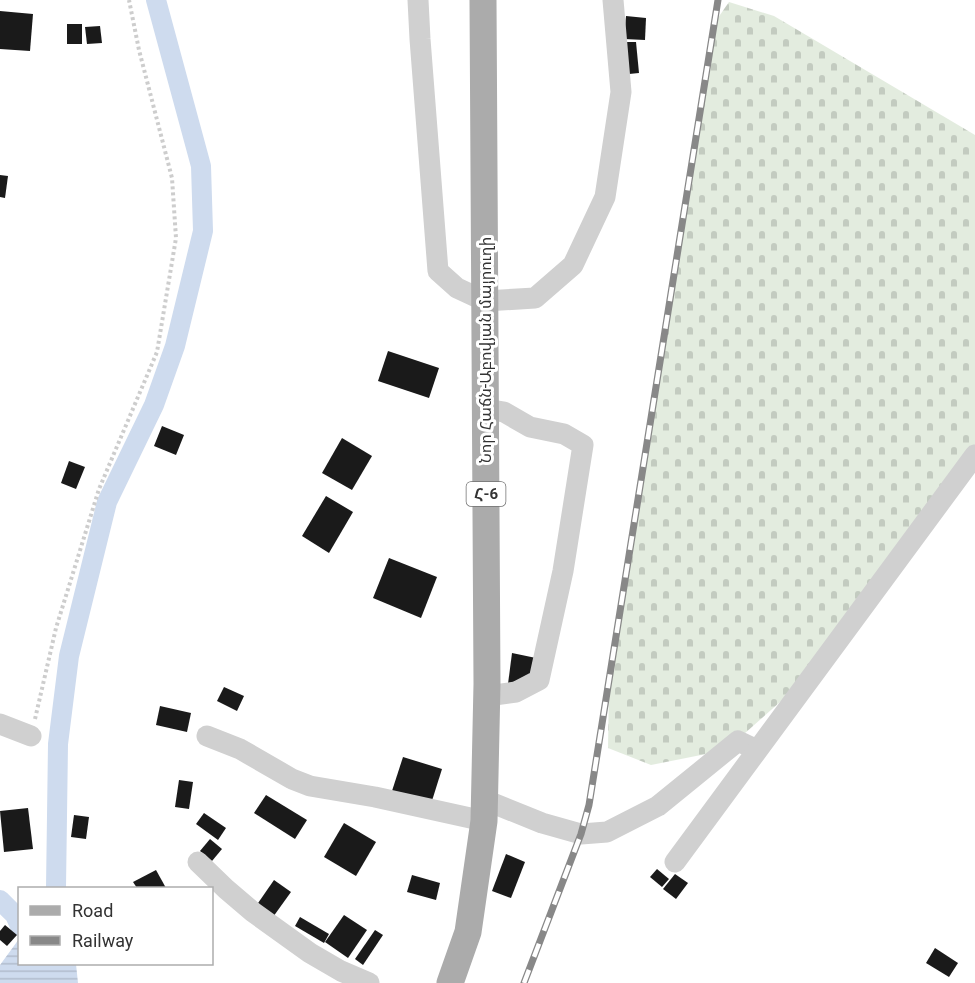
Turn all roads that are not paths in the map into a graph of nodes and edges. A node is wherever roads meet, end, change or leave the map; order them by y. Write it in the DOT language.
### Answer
graph roads {
  1 [pos="418,0"];
  2 [pos="483,0"];
  3 [pos="613,0"];
  4 [pos="485,301"];
  5 [pos="486,409"];
  6 [pos="975,455"];
  7 [pos="487,696"];
  8 [pos="0,724"];
  9 [pos="31,736"];
  10 [pos="207,736"];
  11 [pos="757,750"];
  12 [pos="484,811"];
  13 [pos="198,862"];
  14 [pos="675,862"];
  15 [pos="369,983"];
  16 [pos="450,983"];
  1 -- 4 [label="street"];
  2 -- 4 [label="main road, Նոր Հաճն-Աբովյան մայրուղի / Հ-6"];
  3 -- 4 [label="street"];
  4 -- 5 [label="main road, Նոր Հաճն-Աբովյան մայրուղի / Հ-6"];
  5 -- 7 [label="main road, Նոր Հաճն-Աբովյան մայրուղի / Հ-6"];
  5 -- 7 [label="street"];
  6 -- 11 [label="street"];
  7 -- 12 [label="main road, Նոր Հաճն-Աբովյան մայրուղի / Հ-6"];
  8 -- 9 [label="street"];
  10 -- 12 [label="street"];
  11 -- 12 [label="street"];
  11 -- 14 [label="street"];
  12 -- 16 [label="main road, Նոր Հաճն-Աբովյան մայրուղի / Հ-6"];
  13 -- 15 [label="street"];
}
